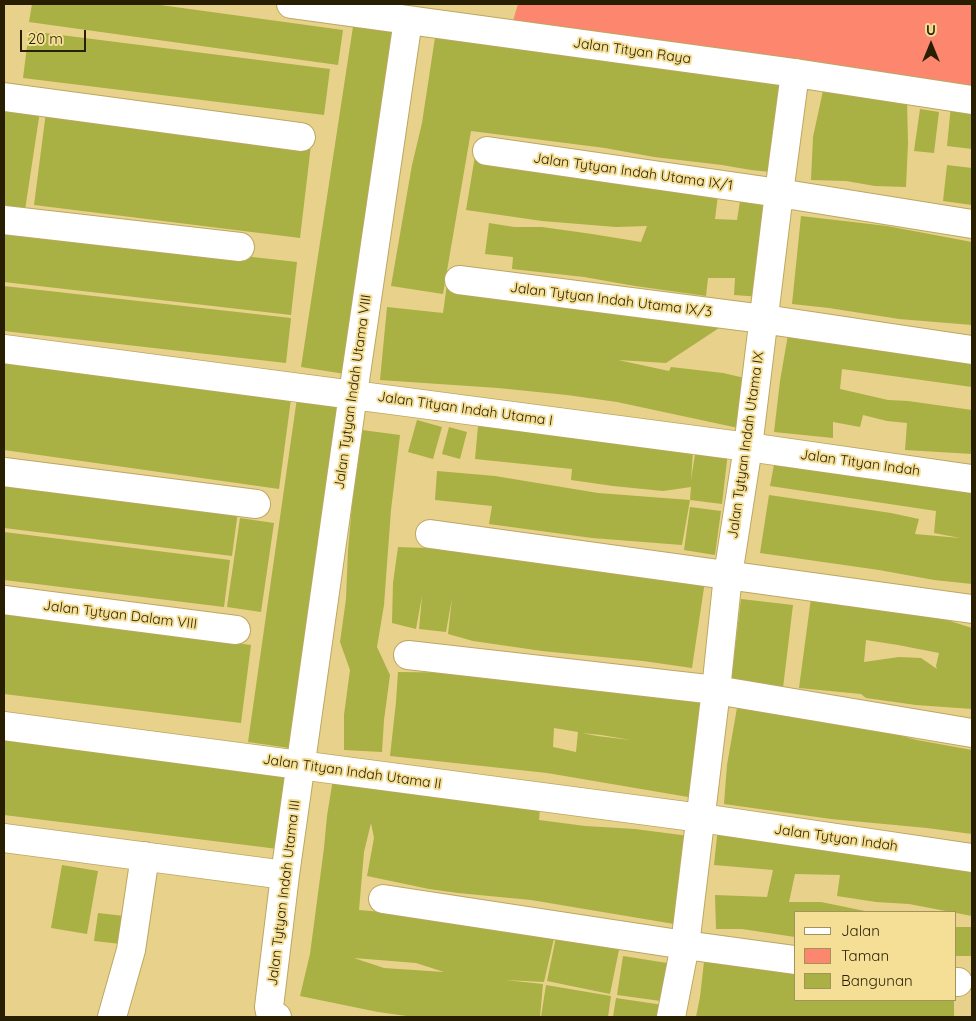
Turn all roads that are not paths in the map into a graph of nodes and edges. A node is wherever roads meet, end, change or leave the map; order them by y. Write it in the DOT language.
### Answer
graph roads {
  1 [pos="291,4"];
  2 [pos="408,20"];
  3 [pos="796,73"];
  4 [pos="4,97"];
  5 [pos="972,100"];
  6 [pos="301,137"];
  7 [pos="487,152"];
  8 [pos="778,193"];
  9 [pos="4,220"];
  10 [pos="972,224"];
  11 [pos="240,247"];
  12 [pos="458,280"];
  13 [pos="763,319"];
  14 [pos="4,349"];
  15 [pos="972,350"];
  16 [pos="353,394"];
  17 [pos="748,447"];
  18 [pos="4,472"];
  19 [pos="972,479"];
  20 [pos="256,504"];
  21 [pos="430,534"];
  22 [pos="728,575"];
  23 [pos="4,600"];
  24 [pos="972,609"];
  25 [pos="236,630"];
  26 [pos="408,656"];
  27 [pos="716,690"];
  28 [pos="4,726"];
  29 [pos="972,733"];
  30 [pos="301,765"];
  31 [pos="701,818"];
  32 [pos="4,838"];
  33 [pos="145,856"];
  34 [pos="972,858"];
  35 [pos="285,875"];
  36 [pos="383,899"];
  37 [pos="685,945"];
  38 [pos="794,960"];
  39 [pos="112,1017"];
  40 [pos="277,1017"];
  41 [pos="671,1017"];
  1 -- 2 [label="street, Jalan Tityan Raya"];
  2 -- 3 [label="street, Jalan Tityan Raya"];
  2 -- 16 [label="street, Jalan Tytyan Indah Utama VIII"];
  3 -- 5 [label="street, Jalan Tityan Raya"];
  3 -- 8 [label="street, Jalan Tytyan Indah Utama IX"];
  4 -- 6 [label="street"];
  7 -- 8 [label="street, Jalan Tytyan Indah Utama IX/1"];
  8 -- 10 [label="street, Jalan Tytyan Indah Utama IX/1"];
  8 -- 13 [label="street, Jalan Tytyan Indah Utama IX"];
  9 -- 11 [label="street"];
  12 -- 13 [label="street, Jalan Tytyan Indah Utama IX/3"];
  13 -- 15 [label="street, Jalan Tytyan Indah Utama IX/3"];
  13 -- 17 [label="street, Jalan Tytyan Indah Utama IX"];
  14 -- 16 [label="street, Jalan Tityan Indah Utama I"];
  16 -- 17 [label="street, Jalan Tityan Indah Utama I"];
  16 -- 30 [label="street, Jalan Tytyan Indah Utama VIII"];
  17 -- 19 [label="street, Jalan Tityan Indah"];
  17 -- 22 [label="street, Jalan Tytyan Indah Utama IX"];
  18 -- 20 [label="street"];
  21 -- 22 [label="street"];
  22 -- 24 [label="street"];
  22 -- 27 [label="street, Jalan Tytyan Indah Utama IX"];
  23 -- 25 [label="street, Jalan Tytyan Dalam VIII"];
  26 -- 27 [label="street"];
  27 -- 29 [label="street"];
  27 -- 31 [label="street, Jalan Tytyan Indah Utama IX"];
  28 -- 30 [label="street, Jalan Tityan Indah Utama II"];
  30 -- 31 [label="street, Jalan Tityan Indah Utama II"];
  30 -- 35 [label="street, Jalan Tytyan Indah Utama III"];
  31 -- 34 [label="street, Jalan Tytyan Indah"];
  31 -- 37 [label="street, Jalan Tytyan Indah Utama IX"];
  32 -- 33 [label="street"];
  33 -- 35 [label="street"];
  33 -- 39 [label="street"];
  35 -- 40 [label="street, Jalan Tytyan Indah Utama III"];
  36 -- 37 [label="street"];
  37 -- 38 [label="street"];
  37 -- 41 [label="street, Jalan Tytyan Indah Utama IX"];
}
